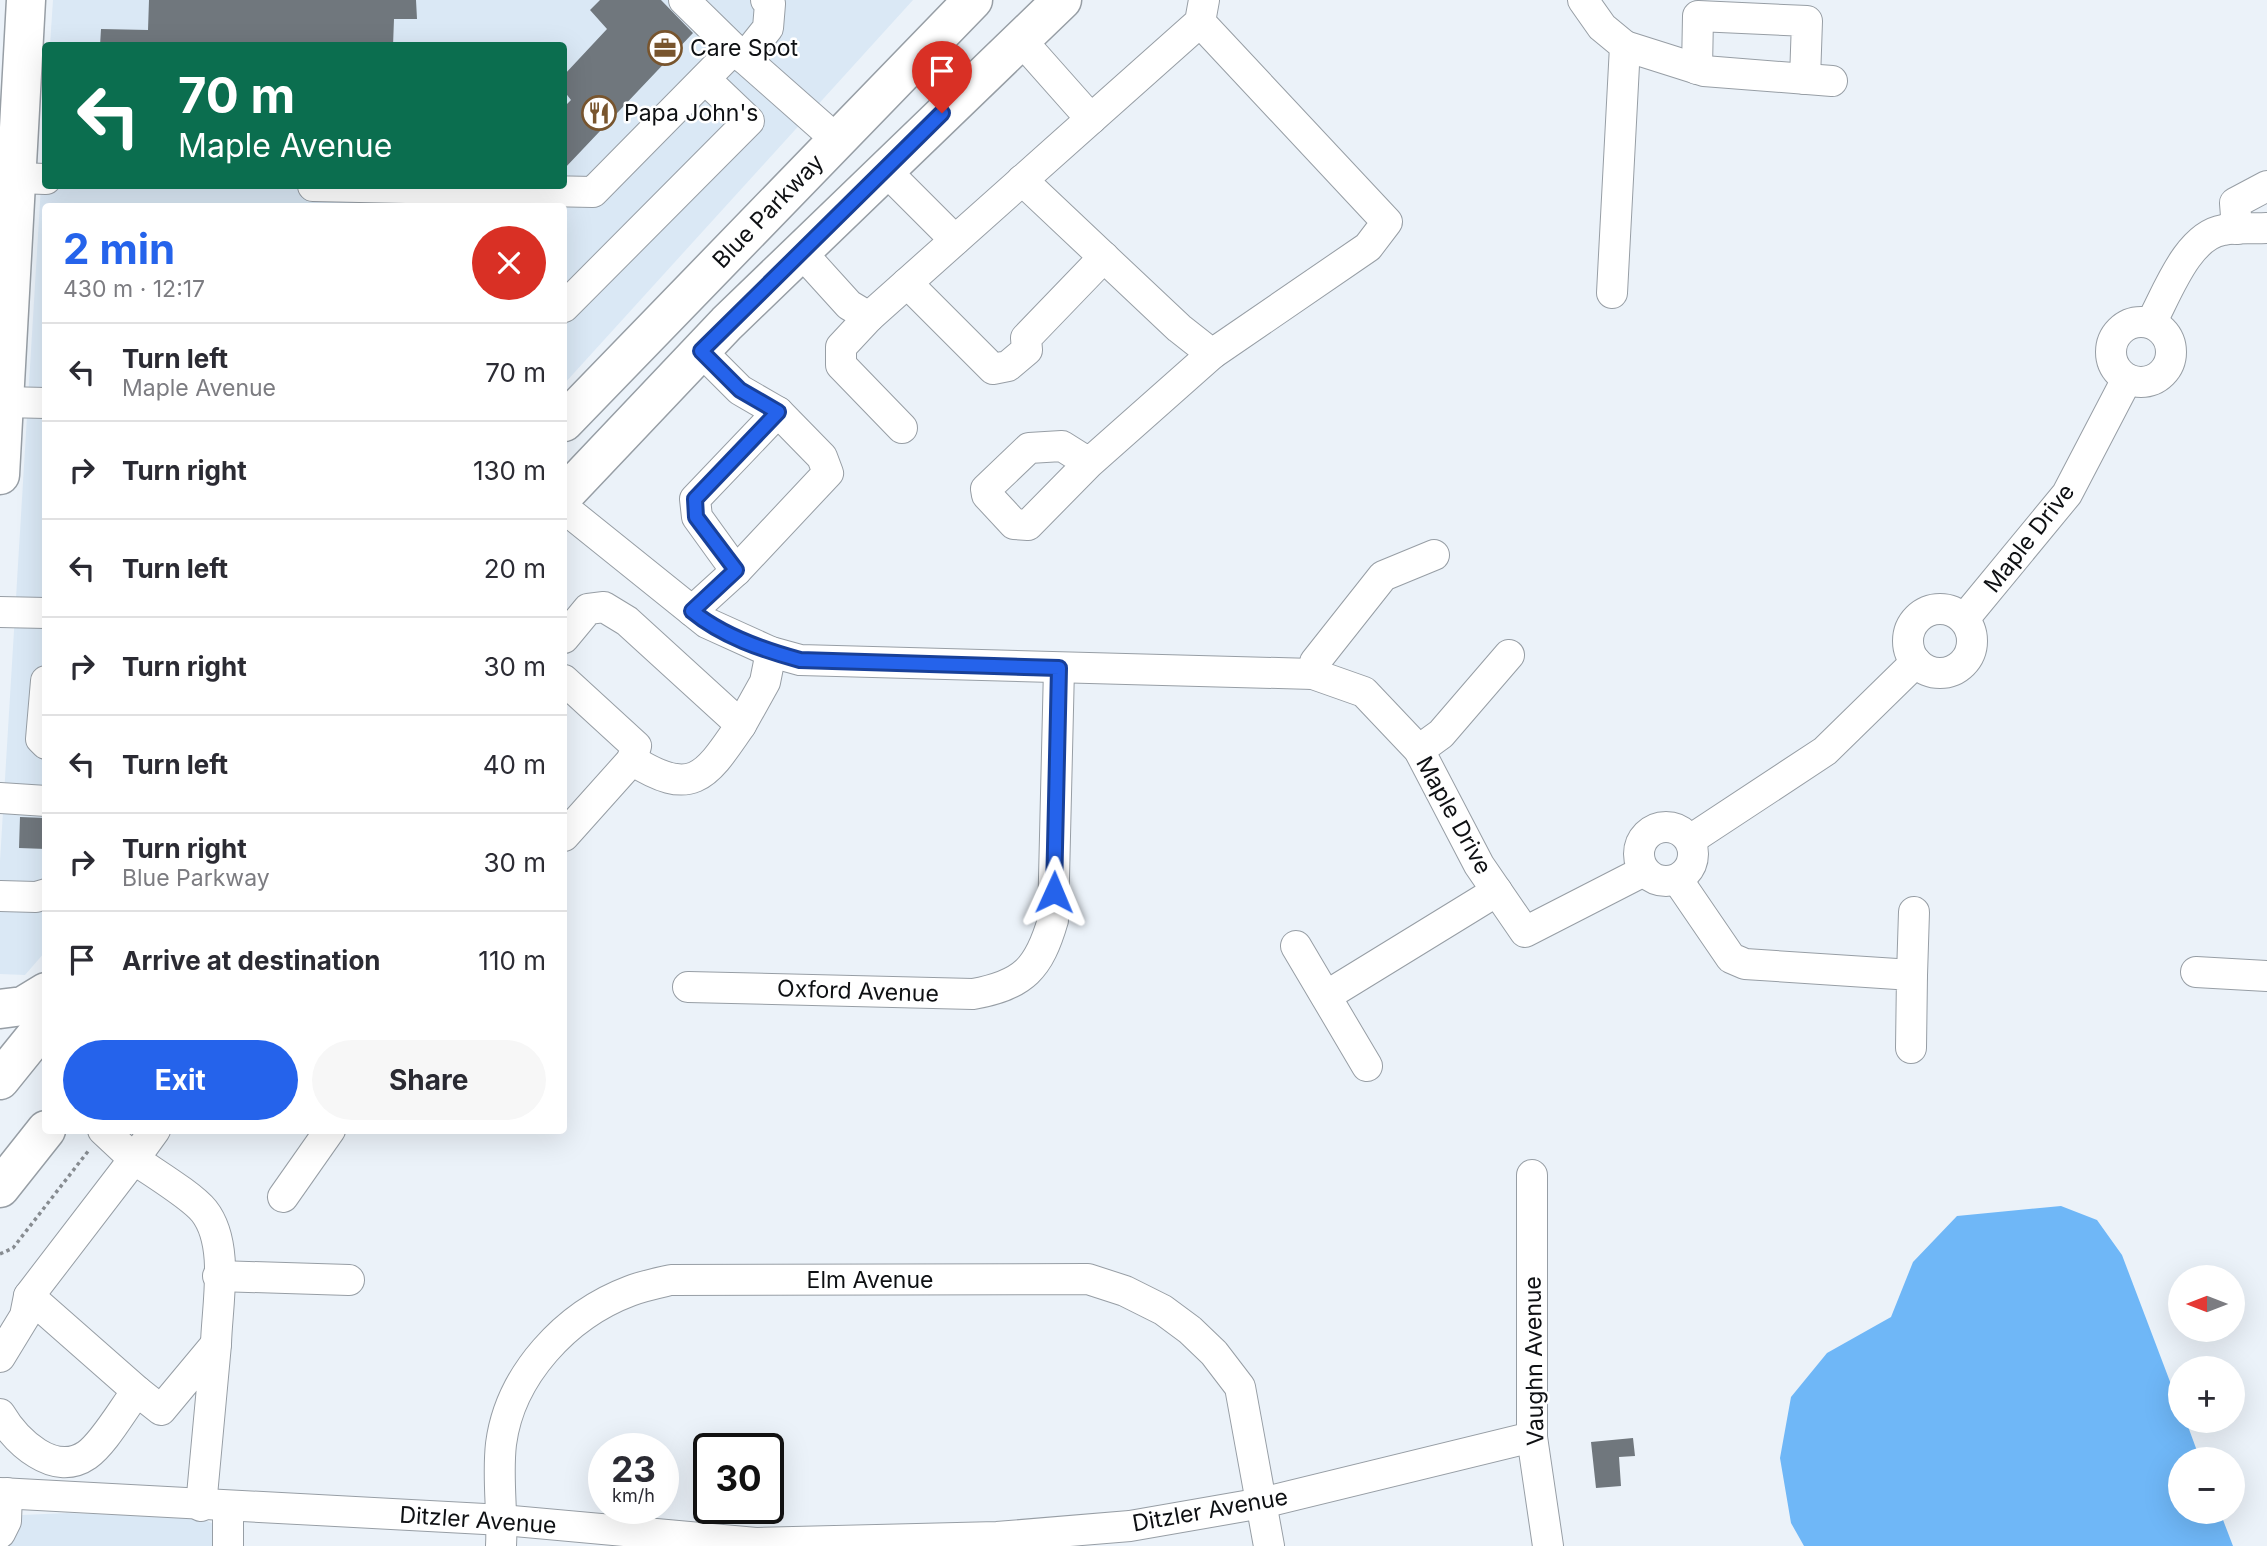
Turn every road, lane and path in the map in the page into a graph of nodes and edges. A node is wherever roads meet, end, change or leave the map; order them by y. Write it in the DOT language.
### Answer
graph roads {
  1 [pos="26,0"];
  2 [pos="684,0"];
  3 [pos="766,0"];
  4 [pos="973,0"];
  5 [pos="1062,0"];
  6 [pos="1583,0"];
  7 [pos="1202,11"];
  8 [pos="1020,39"];
  9 [pos="1625,46"];
  10 [pos="11,48"];
  11 [pos="739,53"];
  12 [pos="1697,69"];
  13 [pos="705,79"];
  14 [pos="1091,119"];
  15 [pos="837,140"];
  16 [pos="884,169"];
  17 [pos="31,179"];
  18 [pos="1022,180"];
  19 [pos="2267,186"];
  20 [pos="337,189"];
  21 [pos="402,197"];
  22 [pos="2267,228"];
  23 [pos="2237,229"];
  24 [pos="955,240"];
  25 [pos="800,251"];
  26 [pos="1104,257"];
  27 [pos="907,284"];
  28 [pos="1612,293"];
  29 [pos="567,304"];
  30 [pos="869,317"];
  31 [pos="2151,323"];
  32 [pos="701,351"];
  33 [pos="1212,354"];
  34 [pos="2127,379"];
  35 [pos="4,402"];
  36 [pos="42,403"];
  37 [pos="778,412"];
  38 [pos="567,419"];
  39 [pos="902,428"];
  40 [pos="1089,463"];
  41 [pos="0,475"];
  42 [pos="567,492"];
  43 [pos="567,510"];
  44 [pos="1434,555"];
  45 [pos="736,570"];
  46 [pos="0,611"];
  47 [pos="692,611"];
  48 [pos="42,613"];
  49 [pos="1964,619"];
  50 [pos="567,634"];
  51 [pos="771,652"];
  52 [pos="1509,655"];
  53 [pos="1916,662"];
  54 [pos="1059,668"];
  55 [pos="1313,674"];
  56 [pos="567,683"];
  57 [pos="741,725"];
  58 [pos="1419,750"];
  59 [pos="632,760"];
  60 [pos="0,799"];
  61 [pos="42,801"];
  62 [pos="567,833"];
  63 [pos="1690,840"];
  64 [pos="1644,871"];
  65 [pos="1677,879"];
  66 [pos="1497,891"];
  67 [pos="42,895"];
  68 [pos="0,896"];
  69 [pos="1914,912"];
  70 [pos="1296,946"];
  71 [pos="2196,972"];
  72 [pos="1912,975"];
  73 [pos="2267,976"];
  74 [pos="688,987"];
  75 [pos="42,994"];
  76 [pos="1326,996"];
  77 [pos="0,1009"];
  78 [pos="42,1028"];
  79 [pos="1911,1048"];
  80 [pos="1367,1066"];
  81 [pos="0,1080"];
  82 [pos="43,1134"];
  83 [pos="102,1134"];
  84 [pos="107,1134"];
  85 [pos="152,1134"];
  86 [pos="327,1134"];
  87 [pos="134,1159"];
  88 [pos="1532,1175"];
  89 [pos="0,1188"];
  90 [pos="283,1197"];
  91 [pos="0,1254"];
  92 [pos="218,1276"];
  93 [pos="349,1280"];
  94 [pos="29,1296"];
  95 [pos="216,1344"];
  96 [pos="0,1357"];
  97 [pos="137,1391"];
  98 [pos="0,1414"];
  99 [pos="1532,1437"];
  100 [pos="4,1493"];
  101 [pos="1262,1503"];
  102 [pos="214,1506"];
  103 [pos="0,1532"];
  104 [pos="502,1533"];
  105 [pos="998,1542"];
  106 [pos="756,1544"];
  107 [pos="228,1546"];
  108 [pos="1269,1546"];
  109 [pos="1548,1546"];
  1 -- 10 [label="main road"];
  2 -- 11 [label="street"];
  3 -- 11 [label="street"];
  4 -- 15 [label="main road, Blue Parkway"];
  5 -- 8 [label="main road"];
  6 -- 9 [label="street"];
  7 -- 14 [label="street"];
  7 -- 33 [label="street"];
  8 -- 14 [label="street"];
  8 -- 16 [label="main road"];
  9 -- 12 [label="street"];
  9 -- 28 [label="street"];
  10 -- 17 [label="main road"];
  11 -- 13 [label="street"];
  11 -- 15 [label="street"];
  12 -- 12 [label="street"];
  13 -- 21 [label="street"];
  13 -- 29 [label="street"];
  14 -- 18 [label="street"];
  15 -- 38 [label="main road, Blue Parkway"];
  16 -- 24 [label="street"];
  16 -- 25 [label="main road"];
  17 -- 35 [label="main road"];
  18 -- 24 [label="street"];
  18 -- 26 [label="street"];
  19 -- 23 [label="street"];
  20 -- 21 [label="street"];
  22 -- 23 [label="street"];
  23 -- 31 [label="street"];
  24 -- 27 [label="street"];
  25 -- 30 [label="street"];
  25 -- 32 [label="main road"];
  26 -- 27 [label="street"];
  26 -- 33 [label="street"];
  27 -- 30 [label="street"];
  30 -- 39 [label="street"];
  31 -- 34 [label="street"];
  31 -- 34 [label="street"];
  32 -- 37 [label="street"];
  32 -- 42 [label="main road"];
  33 -- 40 [label="street"];
  34 -- 49 [label="street, Maple Drive"];
  35 -- 36 [label="street"];
  35 -- 41 [label="main road"];
  37 -- 45 [label="street"];
  37 -- 45 [label="street"];
  43 -- 47 [label="street, Maple Drive"];
  44 -- 55 [label="street"];
  45 -- 47 [label="street"];
  46 -- 48 [label="street"];
  47 -- 51 [label="street, Maple Drive"];
  49 -- 53 [label="street"];
  49 -- 53 [label="street"];
  50 -- 57 [label="street"];
  51 -- 54 [label="street, Maple Drive"];
  51 -- 57 [label="street"];
  52 -- 58 [label="street"];
  53 -- 63 [label="street"];
  54 -- 55 [label="street, Maple Drive"];
  54 -- 74 [label="street, Oxford Avenue"];
  55 -- 58 [label="street, Maple Drive"];
  56 -- 59 [label="street"];
  57 -- 59 [label="street"];
  58 -- 66 [label="street, Maple Drive"];
  59 -- 62 [label="street"];
  60 -- 61 [label="street"];
  63 -- 64 [label="street"];
  63 -- 65 [label="street"];
  64 -- 65 [label="street"];
  64 -- 66 [label="street, Maple Drive"];
  65 -- 72 [label="street"];
  66 -- 76 [label="street"];
  67 -- 68 [label="street"];
  69 -- 72 [label="street"];
  70 -- 76 [label="street"];
  71 -- 73 [label="street"];
  72 -- 79 [label="street"];
  75 -- 77 [label="main road"];
  76 -- 80 [label="street"];
  78 -- 81 [label="main road"];
  82 -- 89 [label="main road"];
  83 -- 91 [label="path"];
  84 -- 87 [label="street"];
  85 -- 87 [label="street"];
  86 -- 90 [label="street"];
  87 -- 92 [label="street"];
  87 -- 94 [label="street"];
  88 -- 99 [label="street, Vaughn Avenue"];
  92 -- 93 [label="street"];
  92 -- 95 [label="street"];
  94 -- 96 [label="street"];
  94 -- 97 [label="street"];
  95 -- 97 [label="street"];
  95 -- 102 [label="street"];
  97 -- 98 [label="street"];
  99 -- 101 [label="street, Ditzler Avenue"];
  99 -- 109 [label="street, Vaughn Avenue"];
  100 -- 102 [label="street, Ditzler Avenue"];
  100 -- 103 [label="street"];
  101 -- 104 [label="street, Elm Avenue"];
  101 -- 105 [label="street, Ditzler Avenue"];
  101 -- 108 [label="street, Elm Avenue"];
  102 -- 104 [label="street, Ditzler Avenue"];
  102 -- 107 [label="street"];
  104 -- 106 [label="street, Ditzler Avenue"];
  105 -- 106 [label="street, Ditzler Avenue"];
}
